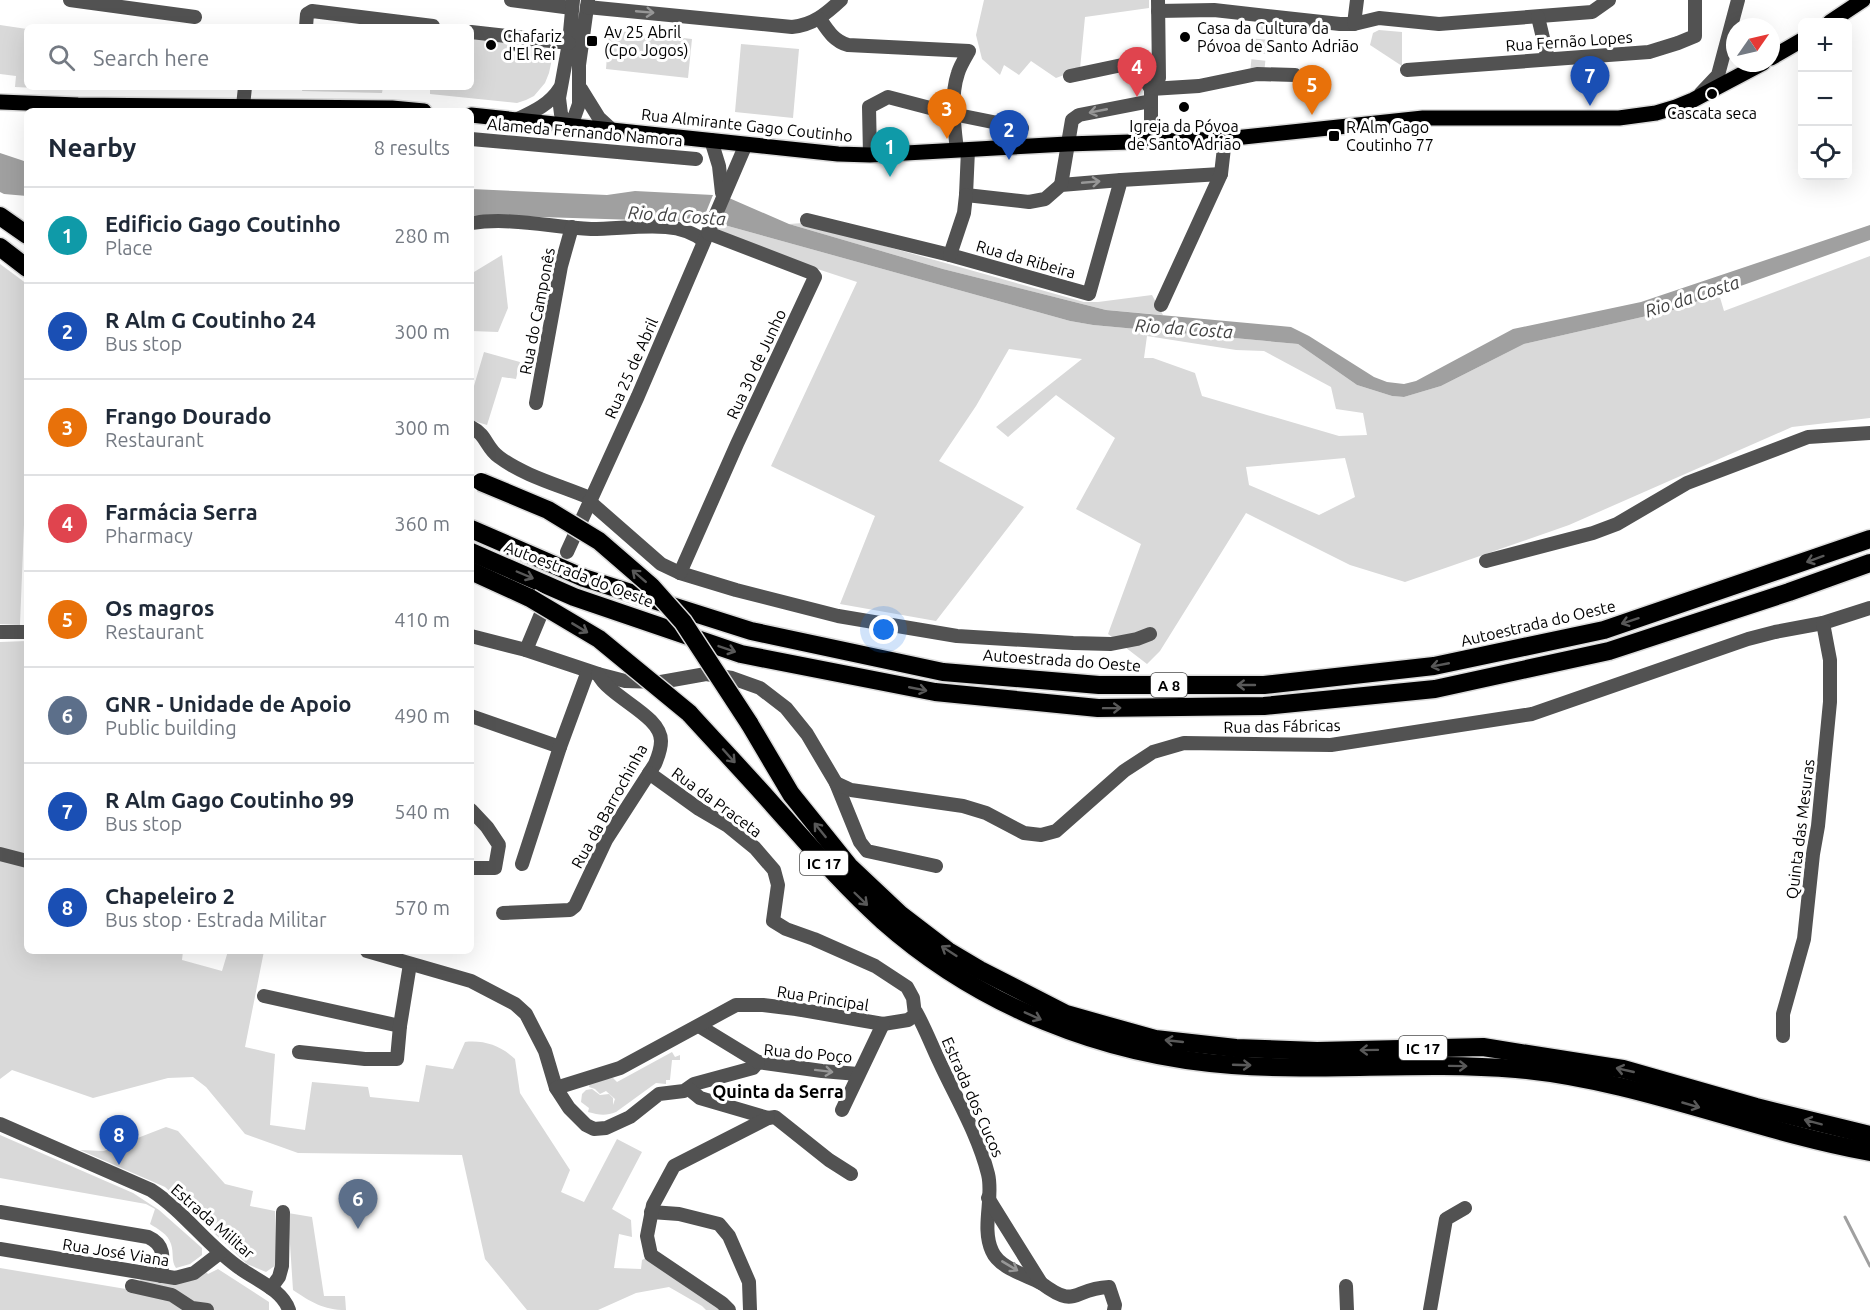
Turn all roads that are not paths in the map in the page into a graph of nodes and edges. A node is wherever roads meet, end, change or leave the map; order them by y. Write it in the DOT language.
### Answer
graph roads {
  1 [pos="70,0"];
  2 [pos="511,0"];
  3 [pos="842,0"];
  4 [pos="1265,0"];
  5 [pos="1357,0"];
  6 [pos="1609,0"];
  7 [pos="1695,0"];
  8 [pos="1738,0"];
  9 [pos="1863,0"];
  10 [pos="572,4"];
  11 [pos="587,4"];
  12 [pos="1158,5"];
  13 [pos="1562,7"];
  14 [pos="1263,14"];
  15 [pos="195,17"];
  16 [pos="1538,17"];
  17 [pos="1736,18"];
  18 [pos="1836,18"];
  19 [pos="820,19"];
  20 [pos="306,24"];
  21 [pos="417,24"];
  22 [pos="1354,24"];
  23 [pos="474,32"];
  24 [pos="569,43"];
  25 [pos="1798,43"];
  26 [pos="1726,44"];
  27 [pos="1780,53"];
  28 [pos="1548,59"];
  29 [pos="1407,69"];
  30 [pos="1740,72"];
  31 [pos="1295,75"];
  32 [pos="1070,76"];
  33 [pos="562,83"];
  34 [pos="580,84"];
  35 [pos="244,90"];
  36 [pos="1151,95"];
  37 [pos="1693,100"];
  38 [pos="0,102"];
  39 [pos="243,106"];
  40 [pos="185,108"];
  41 [pos="225,108"];
  42 [pos="392,108"];
  43 [pos="953,114"];
  44 [pos="478,116"];
  45 [pos="518,119"];
  46 [pos="566,125"];
  47 [pos="1022,128"];
  48 [pos="612,130"];
  49 [pos="478,139"];
  50 [pos="1225,139"];
  51 [pos="711,140"];
  52 [pos="1151,141"];
  53 [pos="746,144"];
  54 [pos="1067,144"];
  55 [pos="962,150"];
  56 [pos="870,155"];
  57 [pos="696,159"];
  58 [pos="1221,174"];
  59 [pos="1121,180"];
  60 [pos="1061,184"];
  61 [pos="966,195"];
  62 [pos="722,196"];
  63 [pos="0,216"];
  64 [pos="807,220"];
  65 [pos="474,223"];
  66 [pos="572,227"];
  67 [pos="24,233"];
  68 [pos="707,235"];
  69 [pos="0,248"];
  70 [pos="950,255"];
  71 [pos="24,266"];
  72 [pos="1161,305"];
  73 [pos="536,403"];
  74 [pos="474,429"];
  75 [pos="1870,433"];
  76 [pos="476,481"];
  77 [pos="590,500"];
  78 [pos="474,530"];
  79 [pos="1870,539"];
  80 [pos="567,552"];
  81 [pos="474,553"];
  82 [pos="1486,561"];
  83 [pos="1870,563"];
  84 [pos="474,572"];
  85 [pos="680,573"];
  86 [pos="1870,608"];
  87 [pos="541,614"];
  88 [pos="1823,623"];
  89 [pos="0,632"];
  90 [pos="24,632"];
  91 [pos="1150,634"];
  92 [pos="474,637"];
  93 [pos="526,650"];
  94 [pos="593,672"];
  95 [pos="474,717"];
  96 [pos="560,747"];
  97 [pos="649,773"];
  98 [pos="836,783"];
  99 [pos="474,813"];
  100 [pos="0,854"];
  101 [pos="24,860"];
  102 [pos="522,864"];
  103 [pos="936,866"];
  104 [pos="474,868"];
  105 [pos="503,913"];
  106 [pos="378,954"];
  107 [pos="410,964"];
  108 [pos="264,996"];
  109 [pos="916,1011"];
  110 [pos="883,1023"];
  111 [pos="400,1026"];
  112 [pos="699,1026"];
  113 [pos="1783,1036"];
  114 [pos="299,1052"];
  115 [pos="758,1062"];
  116 [pos="858,1074"];
  117 [pos="556,1088"];
  118 [pos="689,1089"];
  119 [pos="842,1110"];
  120 [pos="768,1118"];
  121 [pos="0,1124"];
  122 [pos="1870,1135"];
  123 [pos="1870,1152"];
  124 [pos="851,1174"];
  125 [pos="988,1198"];
  126 [pos="1465,1208"];
  127 [pos="0,1212"];
  128 [pos="283,1212"];
  129 [pos="651,1212"];
  130 [pos="0,1250"];
  131 [pos="220,1253"];
  132 [pos="161,1276"];
  133 [pos="1041,1283"];
  134 [pos="132,1286"];
  135 [pos="1346,1286"];
  136 [pos="271,1288"];
  137 [pos="188,1309"];
  138 [pos="207,1310"];
  139 [pos="289,1310"];
  140 [pos="729,1310"];
  141 [pos="750,1310"];
  142 [pos="1114,1310"];
  143 [pos="1347,1310"];
  144 [pos="1430,1310"];
  1 -- 15 [label="street"];
  2 -- 10 [label="street"];
  3 -- 19 [label="street"];
  4 -- 14 [label="street"];
  5 -- 22 [label="street"];
  6 -- 13 [label="street"];
  7 -- 28 [label="street, Rua Fernão Lopes"];
  8 -- 17 [label="street"];
  9 -- 18 [label="main road"];
  10 -- 24 [label="street"];
  11 -- 19 [label="street, one-way"];
  11 -- 34 [label="street"];
  12 -- 14 [label="street"];
  12 -- 36 [label="street"];
  13 -- 16 [label="street"];
  14 -- 22 [label="street"];
  16 -- 22 [label="street"];
  16 -- 28 [label="street"];
  19 -- 43 [label="street, Rua da Ribeira"];
  20 -- 21 [label="street"];
  23 -- 24 [label="street"];
  24 -- 33 [label="street"];
  25 -- 27 [label="main road"];
  26 -- 37 [label="street"];
  28 -- 29 [label="street, Rua Fernão Lopes"];
  30 -- 37 [label="main road, Rua Almirante Gago Coutinho"];
  31 -- 36 [label="street"];
  32 -- 36 [label="street"];
  33 -- 34 [label="street"];
  33 -- 45 [label="street"];
  33 -- 46 [label="street"];
  34 -- 46 [label="street"];
  34 -- 48 [label="street"];
  35 -- 39 [label="street"];
  36 -- 52 [label="street"];
  36 -- 54 [label="street, one-way"];
  37 -- 50 [label="main road, Rua Almirante Gago Coutinho"];
  38 -- 40 [label="main road"];
  39 -- 41 [label="main road"];
  39 -- 42 [label="main road"];
  43 -- 47 [label="street"];
  43 -- 55 [label="street, Rua da Ribeira"];
  43 -- 56 [label="street"];
  44 -- 45 [label="main road, Rua Almirante Gago Coutinho"];
  44 -- 49 [label="street"];
  45 -- 46 [label="main road, Rua Almirante Gago Coutinho"];
  46 -- 48 [label="main road, Rua Almirante Gago Coutinho"];
  48 -- 51 [label="main road, Rua Almirante Gago Coutinho"];
  49 -- 57 [label="street, Alameda Fernando Namora"];
  50 -- 52 [label="main road, Rua Almirante Gago Coutinho"];
  50 -- 58 [label="street"];
  51 -- 53 [label="main road, Rua Almirante Gago Coutinho"];
  51 -- 62 [label="street, Rua 25 de Abril"];
  52 -- 54 [label="main road, Rua Almirante Gago Coutinho"];
  53 -- 56 [label="main road, Rua Almirante Gago Coutinho"];
  53 -- 62 [label="street, Rua 25 de Abril"];
  54 -- 55 [label="main road, Rua Almirante Gago Coutinho"];
  54 -- 60 [label="street"];
  55 -- 56 [label="main road, Rua Almirante Gago Coutinho"];
  55 -- 61 [label="street, Rua da Ribeira"];
  58 -- 59 [label="street"];
  58 -- 72 [label="street"];
  60 -- 59 [label="street, one-way"];
  59 -- 70 [label="street, Rua da Ribeira"];
  60 -- 61 [label="street"];
  61 -- 70 [label="street, Rua da Ribeira"];
  62 -- 68 [label="street, Rua 25 de Abril"];
  63 -- 67 [label="highway"];
  64 -- 70 [label="street, Rua da Ribeira"];
  65 -- 66 [label="street"];
  66 -- 68 [label="street"];
  66 -- 73 [label="street, Rua do Camponês"];
  68 -- 77 [label="street, Rua 25 de Abril"];
  68 -- 85 [label="street, Rua 30 de Junho"];
  69 -- 71 [label="highway"];
  74 -- 77 [label="street"];
  75 -- 82 [label="street"];
  122 -- 76 [label="highway, IC 17, one-way, bridge"];
  77 -- 80 [label="street, Rua 25 de Abril"];
  77 -- 85 [label="street"];
  79 -- 78 [label="highway, Autoestrada do Oeste / A 8, one-way"];
  81 -- 83 [label="highway, Autoestrada do Oeste / A 8, one-way"];
  84 -- 123 [label="highway, IC 17, one-way, bridge"];
  85 -- 91 [label="street"];
  86 -- 88 [label="street, Rua das Fábricas"];
  87 -- 93 [label="street"];
  88 -- 98 [label="street, Rua das Fábricas"];
  88 -- 113 [label="street, Quinta das Mesuras"];
  89 -- 90 [label="street"];
  92 -- 93 [label="street"];
  93 -- 94 [label="street"];
  94 -- 96 [label="street"];
  94 -- 97 [label="street, Rua da Barrochinha"];
  94 -- 98 [label="street"];
  95 -- 96 [label="street"];
  96 -- 102 [label="street"];
  97 -- 105 [label="street, Rua da Barrochinha"];
  97 -- 109 [label="street, Rua da Praceta"];
  98 -- 103 [label="street"];
  99 -- 104 [label="street"];
  100 -- 101 [label="street"];
  106 -- 107 [label="street, Rua do Poço"];
  107 -- 111 [label="street"];
  107 -- 117 [label="street, Rua do Poço"];
  108 -- 111 [label="street"];
  109 -- 110 [label="street, Rua Principal"];
  109 -- 125 [label="street, Estrada dos Cucos"];
  110 -- 112 [label="street, Rua Principal"];
  110 -- 116 [label="street, Rua do Poço"];
  111 -- 114 [label="street"];
  112 -- 115 [label="street"];
  112 -- 117 [label="street, Rua Principal"];
  115 -- 116 [label="street, Rua do Poço, one-way"];
  115 -- 118 [label="street, Rua do Poço"];
  116 -- 119 [label="street, Rua do Poço"];
  117 -- 118 [label="street, Rua do Poço"];
  118 -- 120 [label="street"];
  120 -- 124 [label="street"];
  120 -- 129 [label="street"];
  121 -- 131 [label="street, Estrada Militar"];
  125 -- 133 [label="street, Estrada dos Cucos"];
  125 -- 133 [label="street, Estrada dos Cucos, one-way"];
  126 -- 144 [label="street"];
  127 -- 132 [label="street"];
  128 -- 136 [label="street"];
  129 -- 140 [label="street"];
  129 -- 141 [label="street"];
  130 -- 132 [label="street, Rua José Viana"];
  131 -- 132 [label="street, Rua José Viana"];
  131 -- 136 [label="street, Estrada Militar"];
  133 -- 142 [label="street, Estrada dos Cucos"];
  134 -- 137 [label="street"];
  135 -- 143 [label="street"];
  136 -- 139 [label="street, Estrada Militar"];
  137 -- 138 [label="street"];
}
